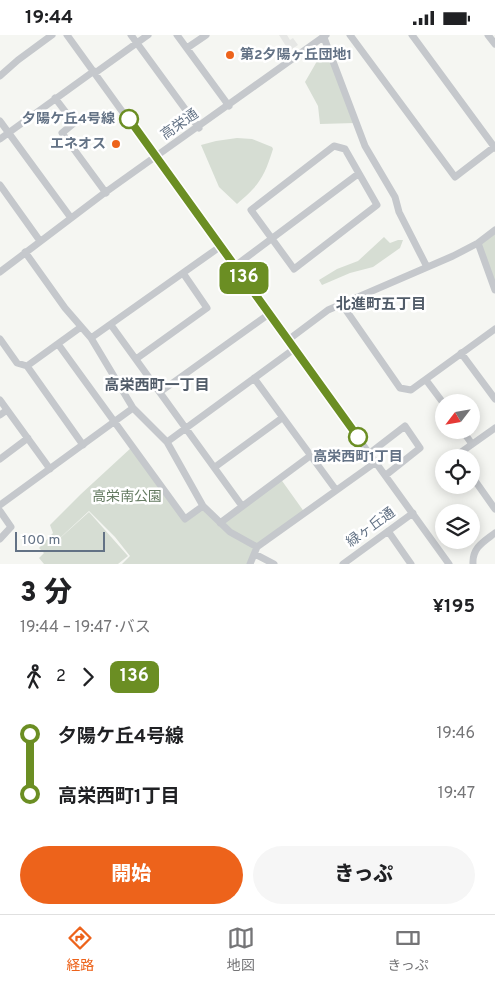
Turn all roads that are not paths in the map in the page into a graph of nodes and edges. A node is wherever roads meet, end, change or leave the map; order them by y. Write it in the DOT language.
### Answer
graph roads {
  1 [pos="52,35"];
  2 [pos="67,35"];
  3 [pos="131,35"];
  4 [pos="148,35"];
  5 [pos="178,35"];
  6 [pos="206,35"];
  7 [pos="350,35"];
  8 [pos="412,35"];
  9 [pos="488,35"];
  10 [pos="324,36"];
  11 [pos="137,43"];
  12 [pos="495,44"];
  13 [pos="187,48"];
  14 [pos="94,72"];
  15 [pos="0,76"];
  16 [pos="55,98"];
  17 [pos="229,106"];
  18 [pos="0,121"];
  19 [pos="198,127"];
  20 [pos="8,133"];
  21 [pos="0,139"];
  22 [pos="495,147"];
  23 [pos="156,156"];
  24 [pos="358,174"];
  25 [pos="0,185"];
  26 [pos="106,193"];
  27 [pos="71,218"];
  28 [pos="495,230"];
  29 [pos="272,239"];
  30 [pos="40,241"];
  31 [pos="478,243"];
  32 [pos="221,246"];
  33 [pos="25,252"];
  34 [pos="235,266"];
  35 [pos="427,267"];
  36 [pos="0,271"];
  37 [pos="183,273"];
  38 [pos="495,290"];
  39 [pos="341,303"];
  40 [pos="270,314"];
  41 [pos="111,325"];
  42 [pos="81,327"];
  43 [pos="495,329"];
  44 [pos="91,338"];
  45 [pos="0,339"];
  46 [pos="288,341"];
  47 [pos="58,343"];
  48 [pos="294,349"];
  49 [pos="461,353"];
  50 [pos="136,359"];
  51 [pos="27,366"];
  52 [pos="254,378"];
  53 [pos="426,380"];
  54 [pos="160,392"];
  55 [pos="436,394"];
  56 [pos="495,399"];
  57 [pos="0,400"];
  58 [pos="133,408"];
  59 [pos="7,410"];
  60 [pos="0,415"];
  61 [pos="282,418"];
  62 [pos="114,422"];
  63 [pos="186,427"];
  64 [pos="494,431"];
  65 [pos="28,438"];
  66 [pos="468,439"];
  67 [pos="167,442"];
  68 [pos="472,444"];
  69 [pos="83,445"];
  70 [pos="465,449"];
  71 [pos="370,453"];
  72 [pos="310,456"];
  73 [pos="0,459"];
  74 [pos="376,462"];
  75 [pos="214,467"];
  76 [pos="50,469"];
  77 [pos="386,475"];
  78 [pos="480,488"];
  79 [pos="336,490"];
  80 [pos="0,505"];
  81 [pos="203,506"];
  82 [pos="242,506"];
  83 [pos="495,509"];
  84 [pos="0,511"];
  85 [pos="413,513"];
  86 [pos="220,523"];
  87 [pos="388,531"];
  88 [pos="495,533"];
  89 [pos="0,539"];
  90 [pos="256,551"];
  91 [pos="250,564"];
  92 [pos="274,564"];
  93 [pos="344,564"];
  94 [pos="412,564"];
  95 [pos="449,564"];
  96 [pos="473,564"];
  1 -- 15 [label="street"];
  2 -- 14 [label="street"];
  3 -- 11 [label="street"];
  4 -- 11 [label="street"];
  5 -- 13 [label="street"];
  6 -- 13 [label="street"];
  7 -- 22 [label="street"];
  8 -- 22 [label="street"];
  9 -- 12 [label="street"];
  10 -- 17 [label="street, 高栄通"];
  10 -- 35 [label="street"];
  11 -- 14 [label="street"];
  11 -- 19 [label="street"];
  13 -- 17 [label="street"];
  14 -- 16 [label="street"];
  14 -- 23 [label="street"];
  16 -- 20 [label="street"];
  16 -- 26 [label="street"];
  17 -- 19 [label="street, 高栄通"];
  18 -- 20 [label="street"];
  19 -- 23 [label="street, 高栄通"];
  20 -- 21 [label="street"];
  20 -- 27 [label="street"];
  23 -- 26 [label="street, 高栄通"];
  23 -- 32 [label="street"];
  24 -- 29 [label="street"];
  24 -- 29 [label="street"];
  24 -- 29 [label="street"];
  25 -- 30 [label="street"];
  26 -- 27 [label="street, 高栄通"];
  27 -- 30 [label="street, 高栄通"];
  28 -- 31 [label="street"];
  29 -- 34 [label="street"];
  30 -- 33 [label="street, 高栄通"];
  31 -- 35 [label="street"];
  31 -- 38 [label="street"];
  32 -- 34 [label="street"];
  32 -- 37 [label="street"];
  33 -- 36 [label="street, 高栄通"];
  33 -- 42 [label="street"];
  34 -- 40 [label="street"];
  35 -- 39 [label="street"];
  37 -- 41 [label="street"];
  37 -- 50 [label="street"];
  39 -- 46 [label="street"];
  39 -- 53 [label="street"];
  40 -- 46 [label="street"];
  40 -- 54 [label="street"];
  41 -- 44 [label="street"];
  41 -- 50 [label="street"];
  42 -- 44 [label="street"];
  42 -- 47 [label="street"];
  43 -- 49 [label="street"];
  44 -- 58 [label="street"];
  45 -- 51 [label="street"];
  46 -- 48 [label="street"];
  47 -- 51 [label="street"];
  47 -- 62 [label="street"];
  48 -- 52 [label="street"];
  48 -- 71 [label="street"];
  49 -- 53 [label="street"];
  49 -- 56 [label="street"];
  50 -- 54 [label="street"];
  51 -- 69 [label="street"];
  52 -- 61 [label="street"];
  52 -- 63 [label="street"];
  53 -- 55 [label="street"];
  54 -- 63 [label="street"];
  57 -- 59 [label="street"];
  58 -- 62 [label="street"];
  58 -- 67 [label="street"];
  59 -- 60 [label="street"];
  59 -- 65 [label="street"];
  61 -- 72 [label="street"];
  61 -- 75 [label="street"];
  62 -- 69 [label="street"];
  62 -- 81 [label="street"];
  63 -- 67 [label="street"];
  63 -- 75 [label="street"];
  64 -- 68 [label="street"];
  65 -- 73 [label="street"];
  65 -- 76 [label="street"];
  66 -- 68 [label="street"];
  67 -- 81 [label="street"];
  68 -- 70 [label="street"];
  69 -- 76 [label="street"];
  71 -- 74 [label="street"];
  71 -- 77 [label="street"];
  72 -- 79 [label="street"];
  72 -- 82 [label="street"];
  74 -- 77 [label="street"];
  74 -- 79 [label="street"];
  75 -- 82 [label="street"];
  76 -- 80 [label="street"];
  77 -- 85 [label="street"];
  78 -- 83 [label="street"];
  79 -- 90 [label="street"];
  81 -- 86 [label="street"];
  82 -- 86 [label="street"];
  84 -- 89 [label="street"];
  85 -- 87 [label="street, 緑ヶ丘通"];
  85 -- 95 [label="street"];
  86 -- 90 [label="street"];
  87 -- 93 [label="street, 緑ヶ丘通"];
  87 -- 94 [label="street"];
  88 -- 96 [label="street"];
  90 -- 91 [label="street"];
  90 -- 92 [label="street"];
}
